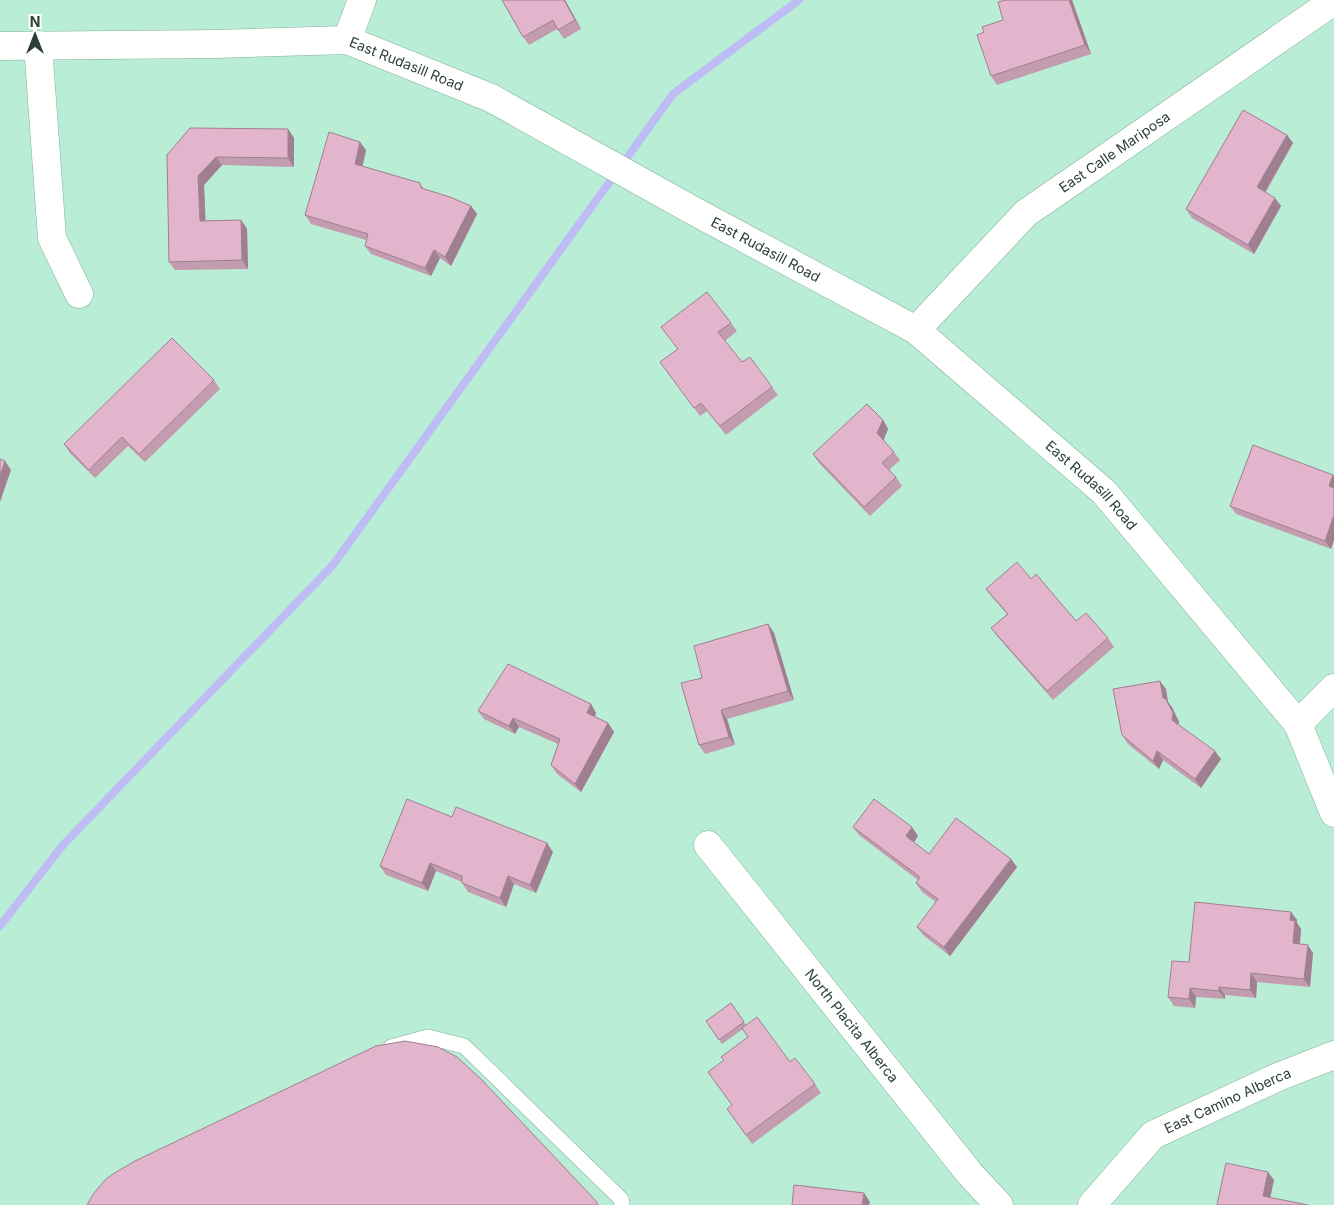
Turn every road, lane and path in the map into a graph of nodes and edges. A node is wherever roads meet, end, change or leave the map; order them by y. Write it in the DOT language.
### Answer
graph roads {
  1 [pos="362,0"];
  2 [pos="1334,1"];
  3 [pos="347,40"];
  4 [pos="38,45"];
  5 [pos="0,46"];
  6 [pos="79,294"];
  7 [pos="916,330"];
  8 [pos="1334,688"];
  9 [pos="1298,724"];
  10 [pos="1334,813"];
  11 [pos="708,845"];
  12 [pos="378,1051"];
  13 [pos="1334,1055"];
  14 [pos="622,1205"];
  15 [pos="999,1205"];
  16 [pos="1092,1205"];
  1 -- 3 [label="street"];
  2 -- 7 [label="street, East Calle Mariposa"];
  3 -- 4 [label="street, East Rudasill Road"];
  3 -- 7 [label="street, East Rudasill Road"];
  4 -- 5 [label="street, East Rudasill Road"];
  4 -- 6 [label="street"];
  7 -- 9 [label="street, East Rudasill Road"];
  8 -- 9 [label="street"];
  9 -- 10 [label="street, East Rudasill Road"];
  11 -- 15 [label="street, North Placita Alberca"];
  12 -- 14 [label="lane"];
  13 -- 16 [label="street, East Camino Alberca"];
}
